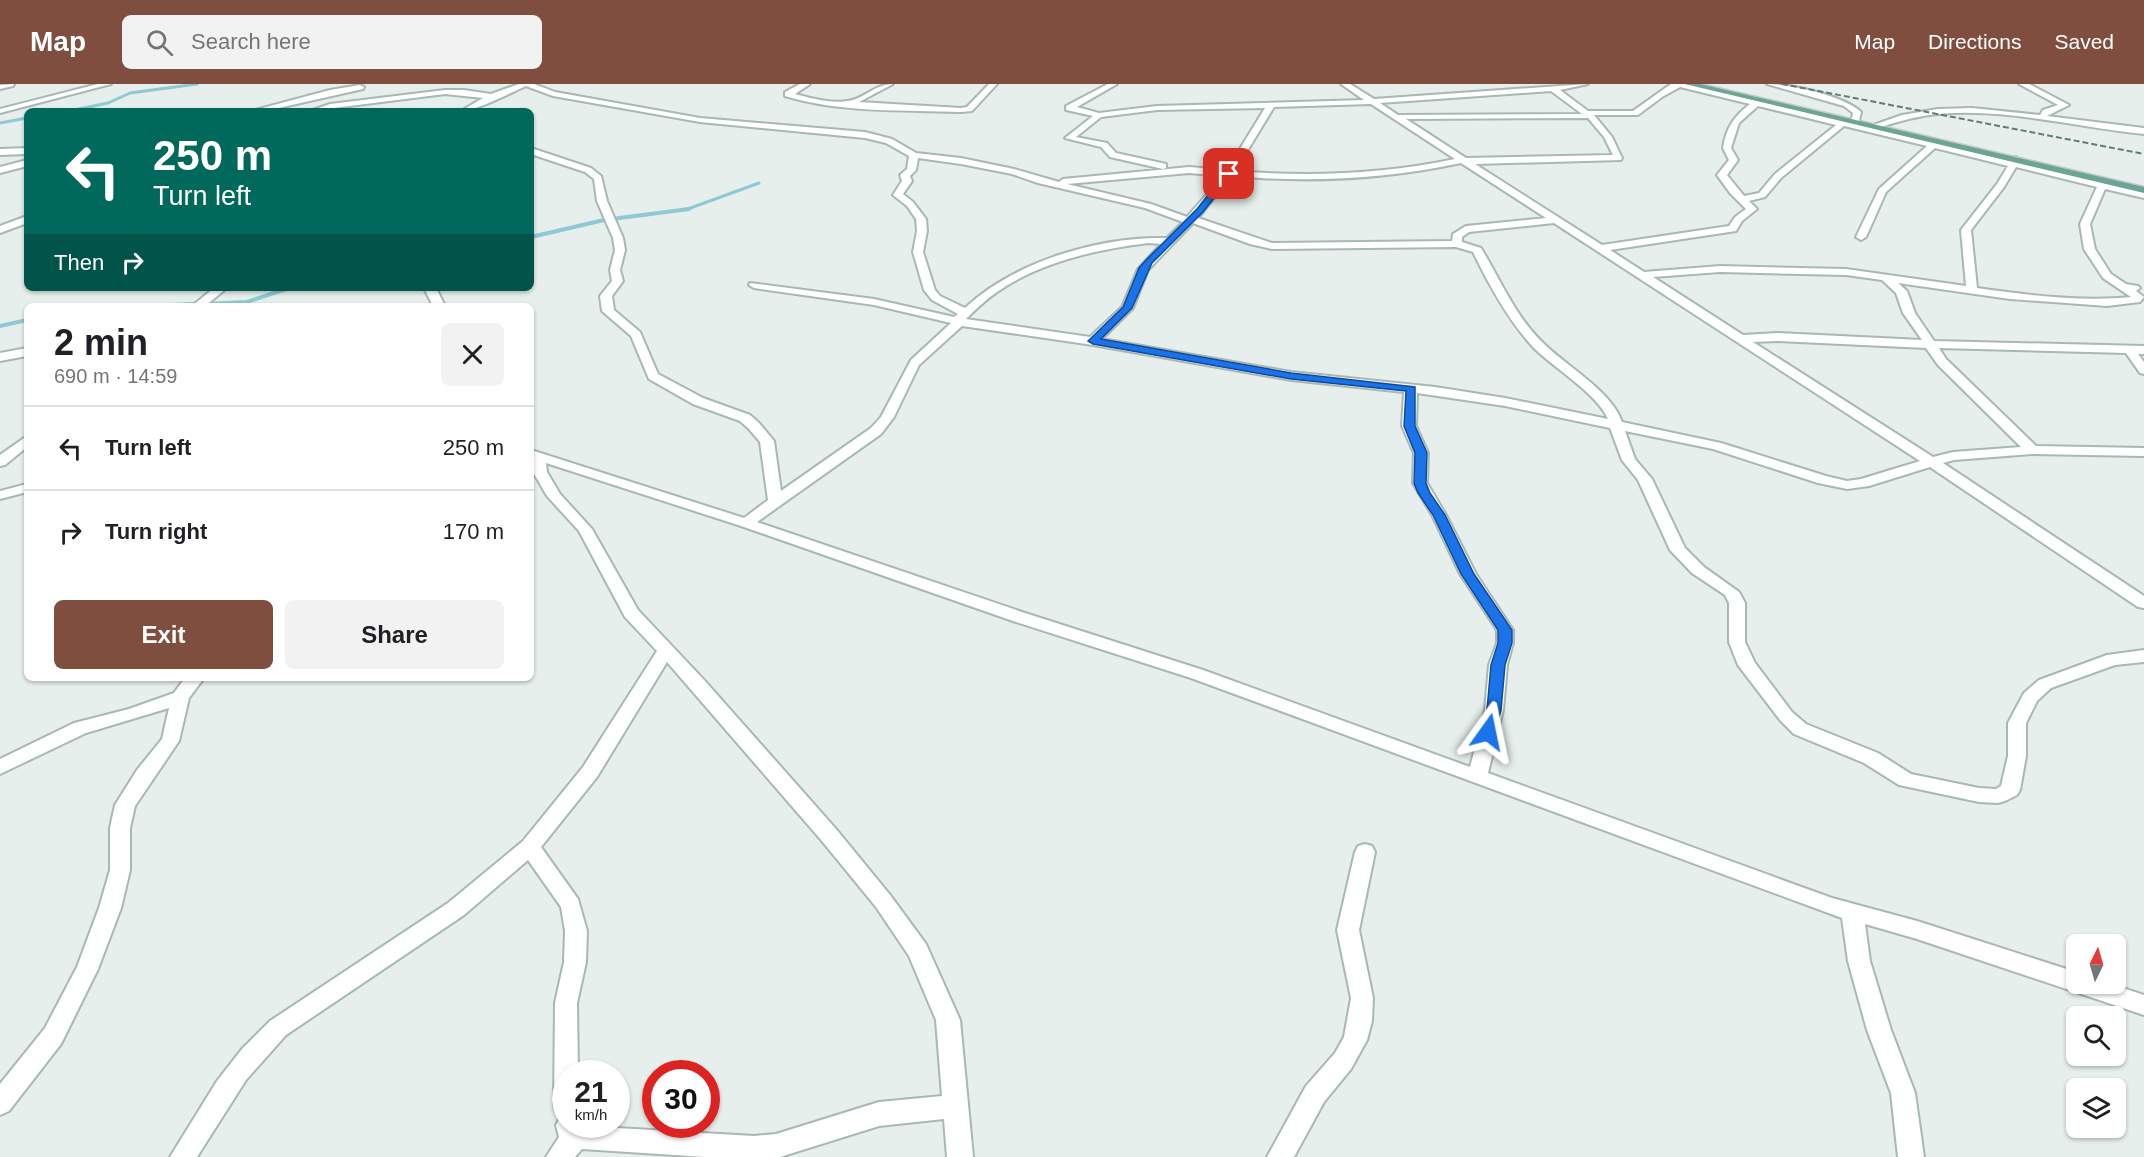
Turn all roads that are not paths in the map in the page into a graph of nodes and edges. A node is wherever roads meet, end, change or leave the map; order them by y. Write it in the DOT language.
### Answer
graph roads {
  1 [pos="10,84"];
  2 [pos="107,84"];
  3 [pos="526,84"];
  4 [pos="806,84"];
  5 [pos="889,84"];
  6 [pos="993,84"];
  7 [pos="1113,84"];
  8 [pos="1345,84"];
  9 [pos="1513,84"];
  10 [pos="1584,84"];
  11 [pos="1681,84"];
  12 [pos="1771,84"];
  13 [pos="2023,84"];
  14 [pos="360,86"];
  15 [pos="0,87"];
  16 [pos="1550,89"];
  17 [pos="492,97"];
  18 [pos="1371,101"];
  19 [pos="363,102"];
  20 [pos="1757,103"];
  21 [pos="850,104"];
  22 [pos="1271,105"];
  23 [pos="267,108"];
  24 [pos="322,108"];
  25 [pos="364,108"];
  26 [pos="471,108"];
  27 [pos="0,111"];
  28 [pos="1099,115"];
  29 [pos="1589,115"];
  30 [pos="2043,116"];
  31 [pos="1396,117"];
  32 [pos="1843,123"];
  33 [pos="1855,123"];
  34 [pos="1872,127"];
  35 [pos="2144,131"];
  36 [pos="1934,145"];
  37 [pos="24,151"];
  38 [pos="0,152"];
  39 [pos="534,152"];
  40 [pos="914,155"];
  41 [pos="1465,161"];
  42 [pos="2014,162"];
  43 [pos="24,164"];
  44 [pos="0,170"];
  45 [pos="1177,170"];
  46 [pos="1229,174"];
  47 [pos="1050,184"];
  48 [pos="2102,186"];
  49 [pos="2144,190"];
  50 [pos="2144,195"];
  51 [pos="1742,199"];
  52 [pos="24,220"];
  53 [pos="1190,220"];
  54 [pos="1557,220"];
  55 [pos="0,230"];
  56 [pos="1861,237"];
  57 [pos="1167,242"];
  58 [pos="1457,243"];
  59 [pos="1600,248"];
  60 [pos="1642,275"];
  61 [pos="1886,279"];
  62 [pos="754,285"];
  63 [pos="2125,288"];
  64 [pos="2144,288"];
  65 [pos="217,291"];
  66 [pos="1972,291"];
  67 [pos="202,303"];
  68 [pos="961,319"];
  69 [pos="1740,339"];
  70 [pos="1093,341"];
  71 [pos="1930,344"];
  72 [pos="2144,350"];
  73 [pos="2130,351"];
  74 [pos="24,353"];
  75 [pos="0,357"];
  76 [pos="2144,370"];
  77 [pos="1411,389"];
  78 [pos="1617,426"];
  79 [pos="24,442"];
  80 [pos="2032,450"];
  81 [pos="2144,452"];
  82 [pos="535,455"];
  83 [pos="1930,461"];
  84 [pos="0,462"];
  85 [pos="24,489"];
  86 [pos="0,495"];
  87 [pos="776,503"];
  88 [pos="746,523"];
  89 [pos="2144,603"];
  90 [pos="666,652"];
  91 [pos="2144,656"];
  92 [pos="193,681"];
  93 [pos="180,697"];
  94 [pos="0,767"];
  95 [pos="1477,778"];
  96 [pos="530,847"];
  97 [pos="1365,852"];
  98 [pos="1852,912"];
  99 [pos="2066,979"];
  100 [pos="2111,994"];
  101 [pos="2144,1005"];
  102 [pos="566,1060"];
  103 [pos="0,1103"];
  104 [pos="954,1106"];
  105 [pos="630,1137"];
  106 [pos="568,1138"];
  107 [pos="183,1157"];
  108 [pos="559,1157"];
  109 [pos="960,1157"];
  110 [pos="1280,1157"];
  111 [pos="1911,1157"];
  1 -- 15 [label="street"];
  2 -- 27 [label="street"];
  3 -- 17 [label="street"];
  3 -- 40 [label="street"];
  4 -- 21 [label="street"];
  5 -- 21 [label="street"];
  6 -- 21 [label="street"];
  7 -- 28 [label="street"];
  8 -- 18 [label="street"];
  9 -- 16 [label="street"];
  10 -- 16 [label="street"];
  11 -- 20 [label="street"];
  11 -- 29 [label="street"];
  11 -- 33 [label="main road"];
  12 -- 33 [label="street"];
  13 -- 30 [label="street"];
  14 -- 19 [label="street"];
  14 -- 23 [label="street"];
  16 -- 18 [label="street"];
  16 -- 29 [label="street"];
  17 -- 19 [label="street"];
  17 -- 26 [label="street"];
  18 -- 22 [label="street"];
  18 -- 31 [label="street"];
  19 -- 24 [label="street"];
  19 -- 25 [label="street"];
  20 -- 32 [label="street"];
  20 -- 51 [label="street"];
  22 -- 28 [label="street"];
  22 -- 46 [label="street"];
  28 -- 45 [label="street"];
  29 -- 31 [label="street"];
  29 -- 41 [label="street"];
  30 -- 34 [label="street"];
  30 -- 35 [label="street"];
  31 -- 41 [label="street"];
  32 -- 36 [label="street"];
  32 -- 51 [label="street"];
  33 -- 34 [label="main road"];
  34 -- 42 [label="main road"];
  36 -- 42 [label="street"];
  36 -- 56 [label="street"];
  37 -- 38 [label="street"];
  39 -- 87 [label="street"];
  40 -- 47 [label="street"];
  40 -- 68 [label="street"];
  41 -- 46 [label="street"];
  41 -- 54 [label="street"];
  42 -- 48 [label="street"];
  42 -- 49 [label="main road"];
  42 -- 66 [label="street"];
  43 -- 44 [label="street"];
  45 -- 46 [label="street"];
  45 -- 47 [label="street"];
  46 -- 53 [label="street"];
  47 -- 53 [label="street"];
  48 -- 50 [label="street"];
  48 -- 63 [label="street"];
  51 -- 59 [label="street"];
  52 -- 55 [label="street"];
  53 -- 57 [label="street"];
  53 -- 58 [label="street"];
  54 -- 58 [label="street"];
  54 -- 59 [label="street"];
  57 -- 68 [label="street"];
  57 -- 70 [label="street"];
  58 -- 78 [label="street"];
  59 -- 60 [label="street"];
  60 -- 61 [label="street"];
  60 -- 69 [label="street"];
  61 -- 66 [label="street"];
  61 -- 71 [label="street"];
  62 -- 68 [label="street"];
  63 -- 64 [label="street"];
  63 -- 66 [label="street"];
  65 -- 67 [label="street"];
  68 -- 70 [label="street"];
  68 -- 87 [label="street"];
  69 -- 71 [label="street"];
  69 -- 83 [label="street"];
  70 -- 77 [label="street"];
  71 -- 73 [label="street"];
  71 -- 80 [label="street"];
  72 -- 73 [label="street"];
  73 -- 76 [label="street"];
  74 -- 75 [label="street"];
  77 -- 78 [label="street"];
  77 -- 95 [label="street"];
  78 -- 83 [label="street"];
  78 -- 91 [label="street"];
  79 -- 84 [label="street"];
  80 -- 81 [label="street"];
  80 -- 83 [label="street"];
  82 -- 88 [label="street"];
  82 -- 90 [label="street"];
  83 -- 89 [label="street"];
  85 -- 86 [label="street"];
  87 -- 88 [label="street"];
  88 -- 95 [label="street"];
  90 -- 96 [label="street"];
  90 -- 104 [label="street"];
  92 -- 93 [label="street"];
  93 -- 94 [label="street"];
  93 -- 103 [label="street"];
  95 -- 98 [label="street"];
  96 -- 102 [label="street"];
  96 -- 107 [label="street"];
  97 -- 110 [label="street"];
  98 -- 99 [label="street"];
  98 -- 111 [label="street"];
  100 -- 101 [label="street"];
  104 -- 105 [label="street"];
  104 -- 109 [label="street"];
  106 -- 108 [label="street"];
}
